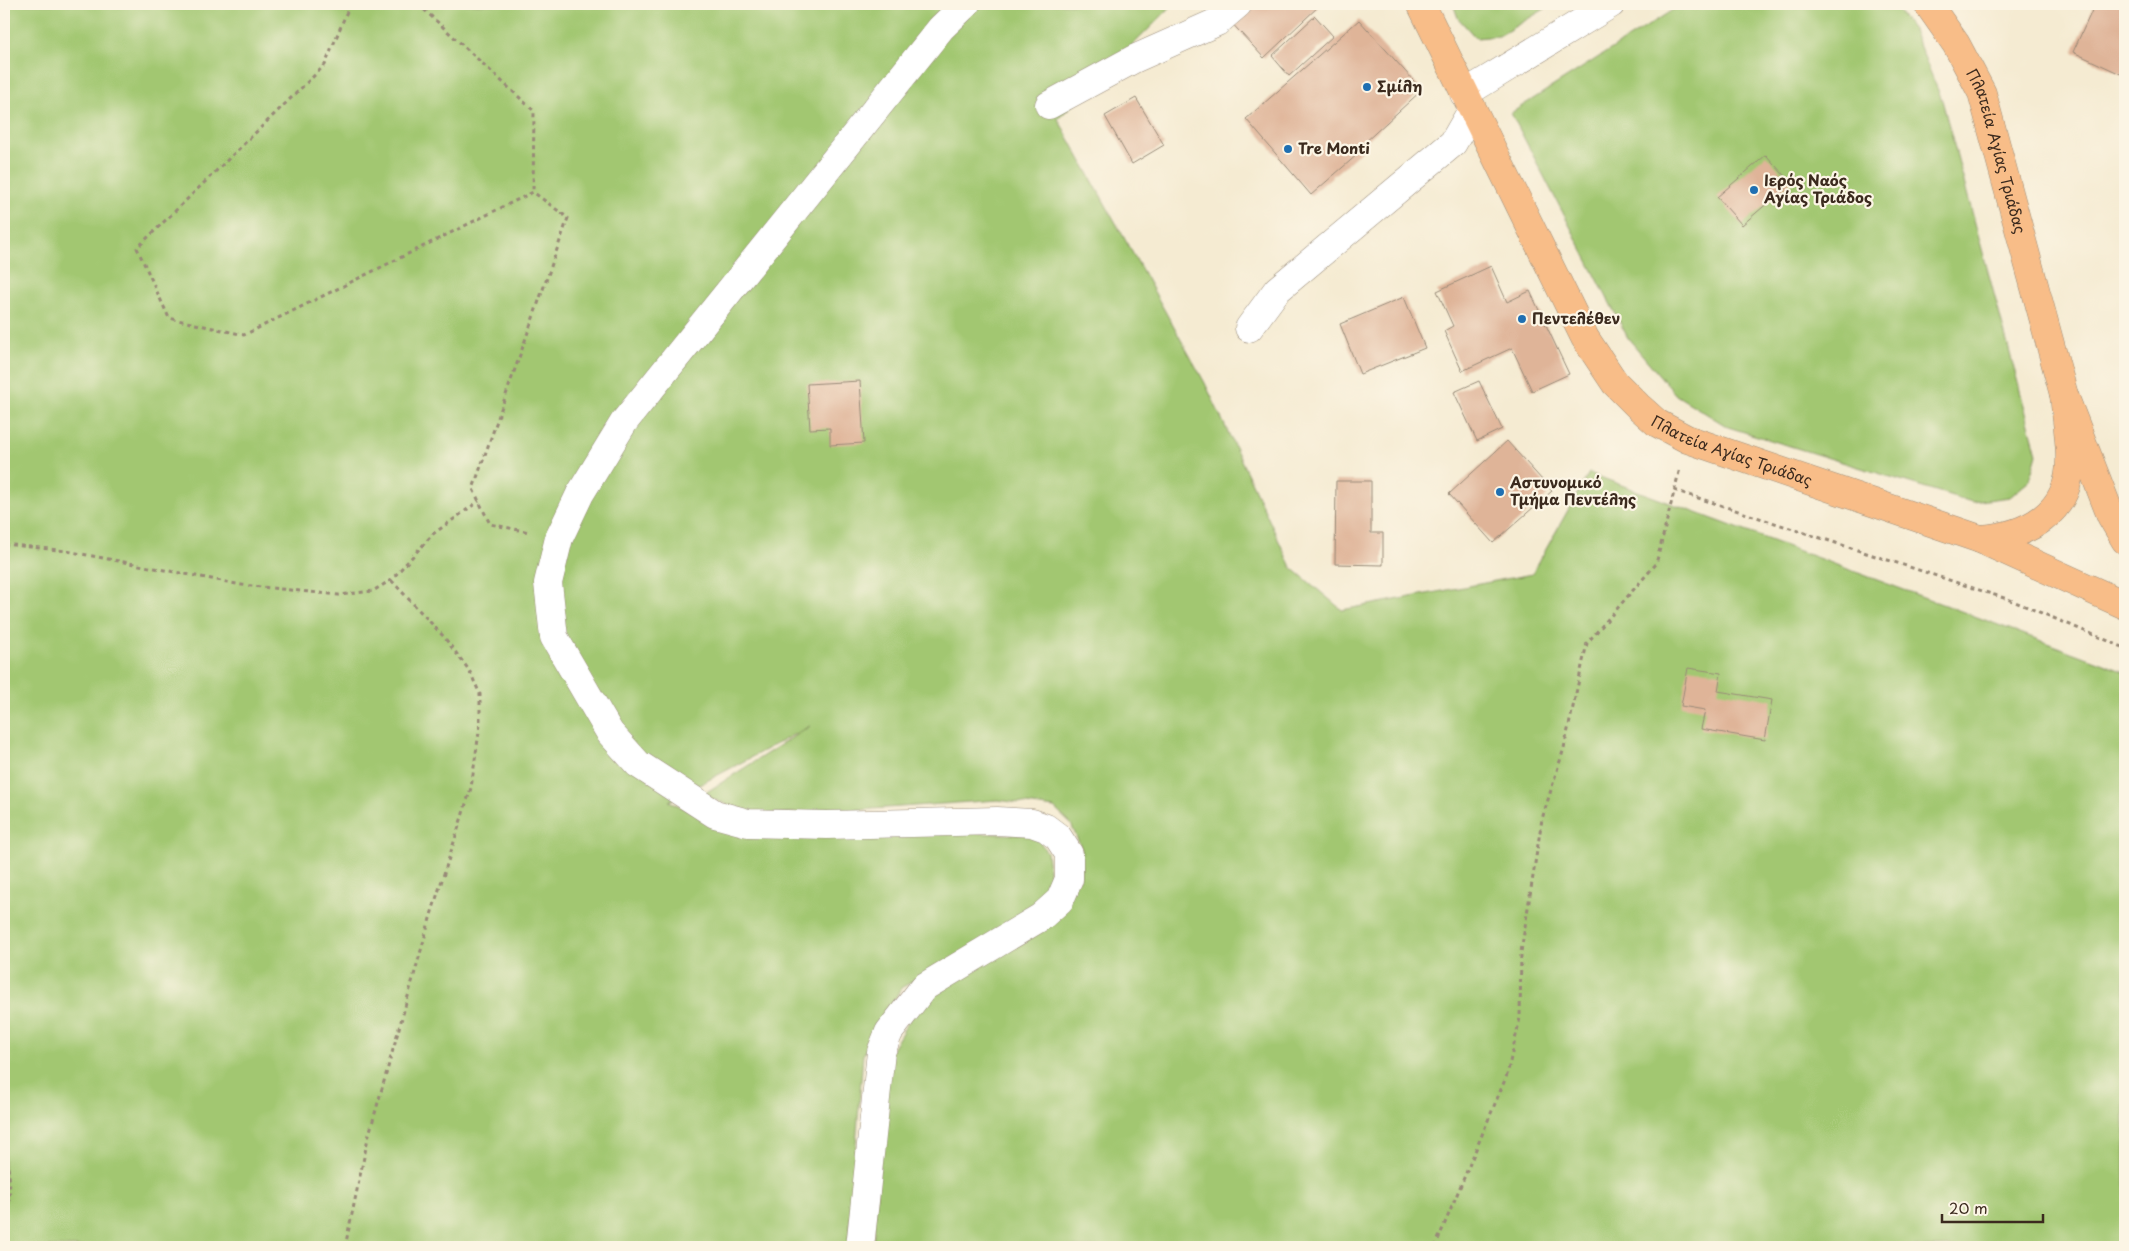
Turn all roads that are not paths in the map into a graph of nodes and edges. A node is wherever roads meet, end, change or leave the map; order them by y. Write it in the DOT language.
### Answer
graph roads {
  1 [pos="966,4"];
  2 [pos="1238,4"];
  3 [pos="1421,4"];
  4 [pos="1611,4"];
  5 [pos="1928,4"];
  6 [pos="1468,102"];
  7 [pos="1048,105"];
  8 [pos="1249,328"];
  9 [pos="2064,395"];
  10 [pos="1980,539"];
  11 [pos="2125,540"];
  12 [pos="2125,605"];
  13 [pos="860,1247"];
  1 -- 13 [label="street"];
  2 -- 7 [label="street"];
  3 -- 6 [label="main road, Πλατεία Αγίας Τριάδας"];
  4 -- 6 [label="street"];
  5 -- 9 [label="main road, Πλατεία Αγίας Τριάδας"];
  6 -- 8 [label="street"];
  6 -- 10 [label="main road, Πλατεία Αγίας Τριάδας"];
  9 -- 10 [label="main road, Πλατεία Αγίας Τριάδας"];
  9 -- 11 [label="main road, Πλατεία Αγίας Τριάδας"];
  10 -- 12 [label="main road"];
}
